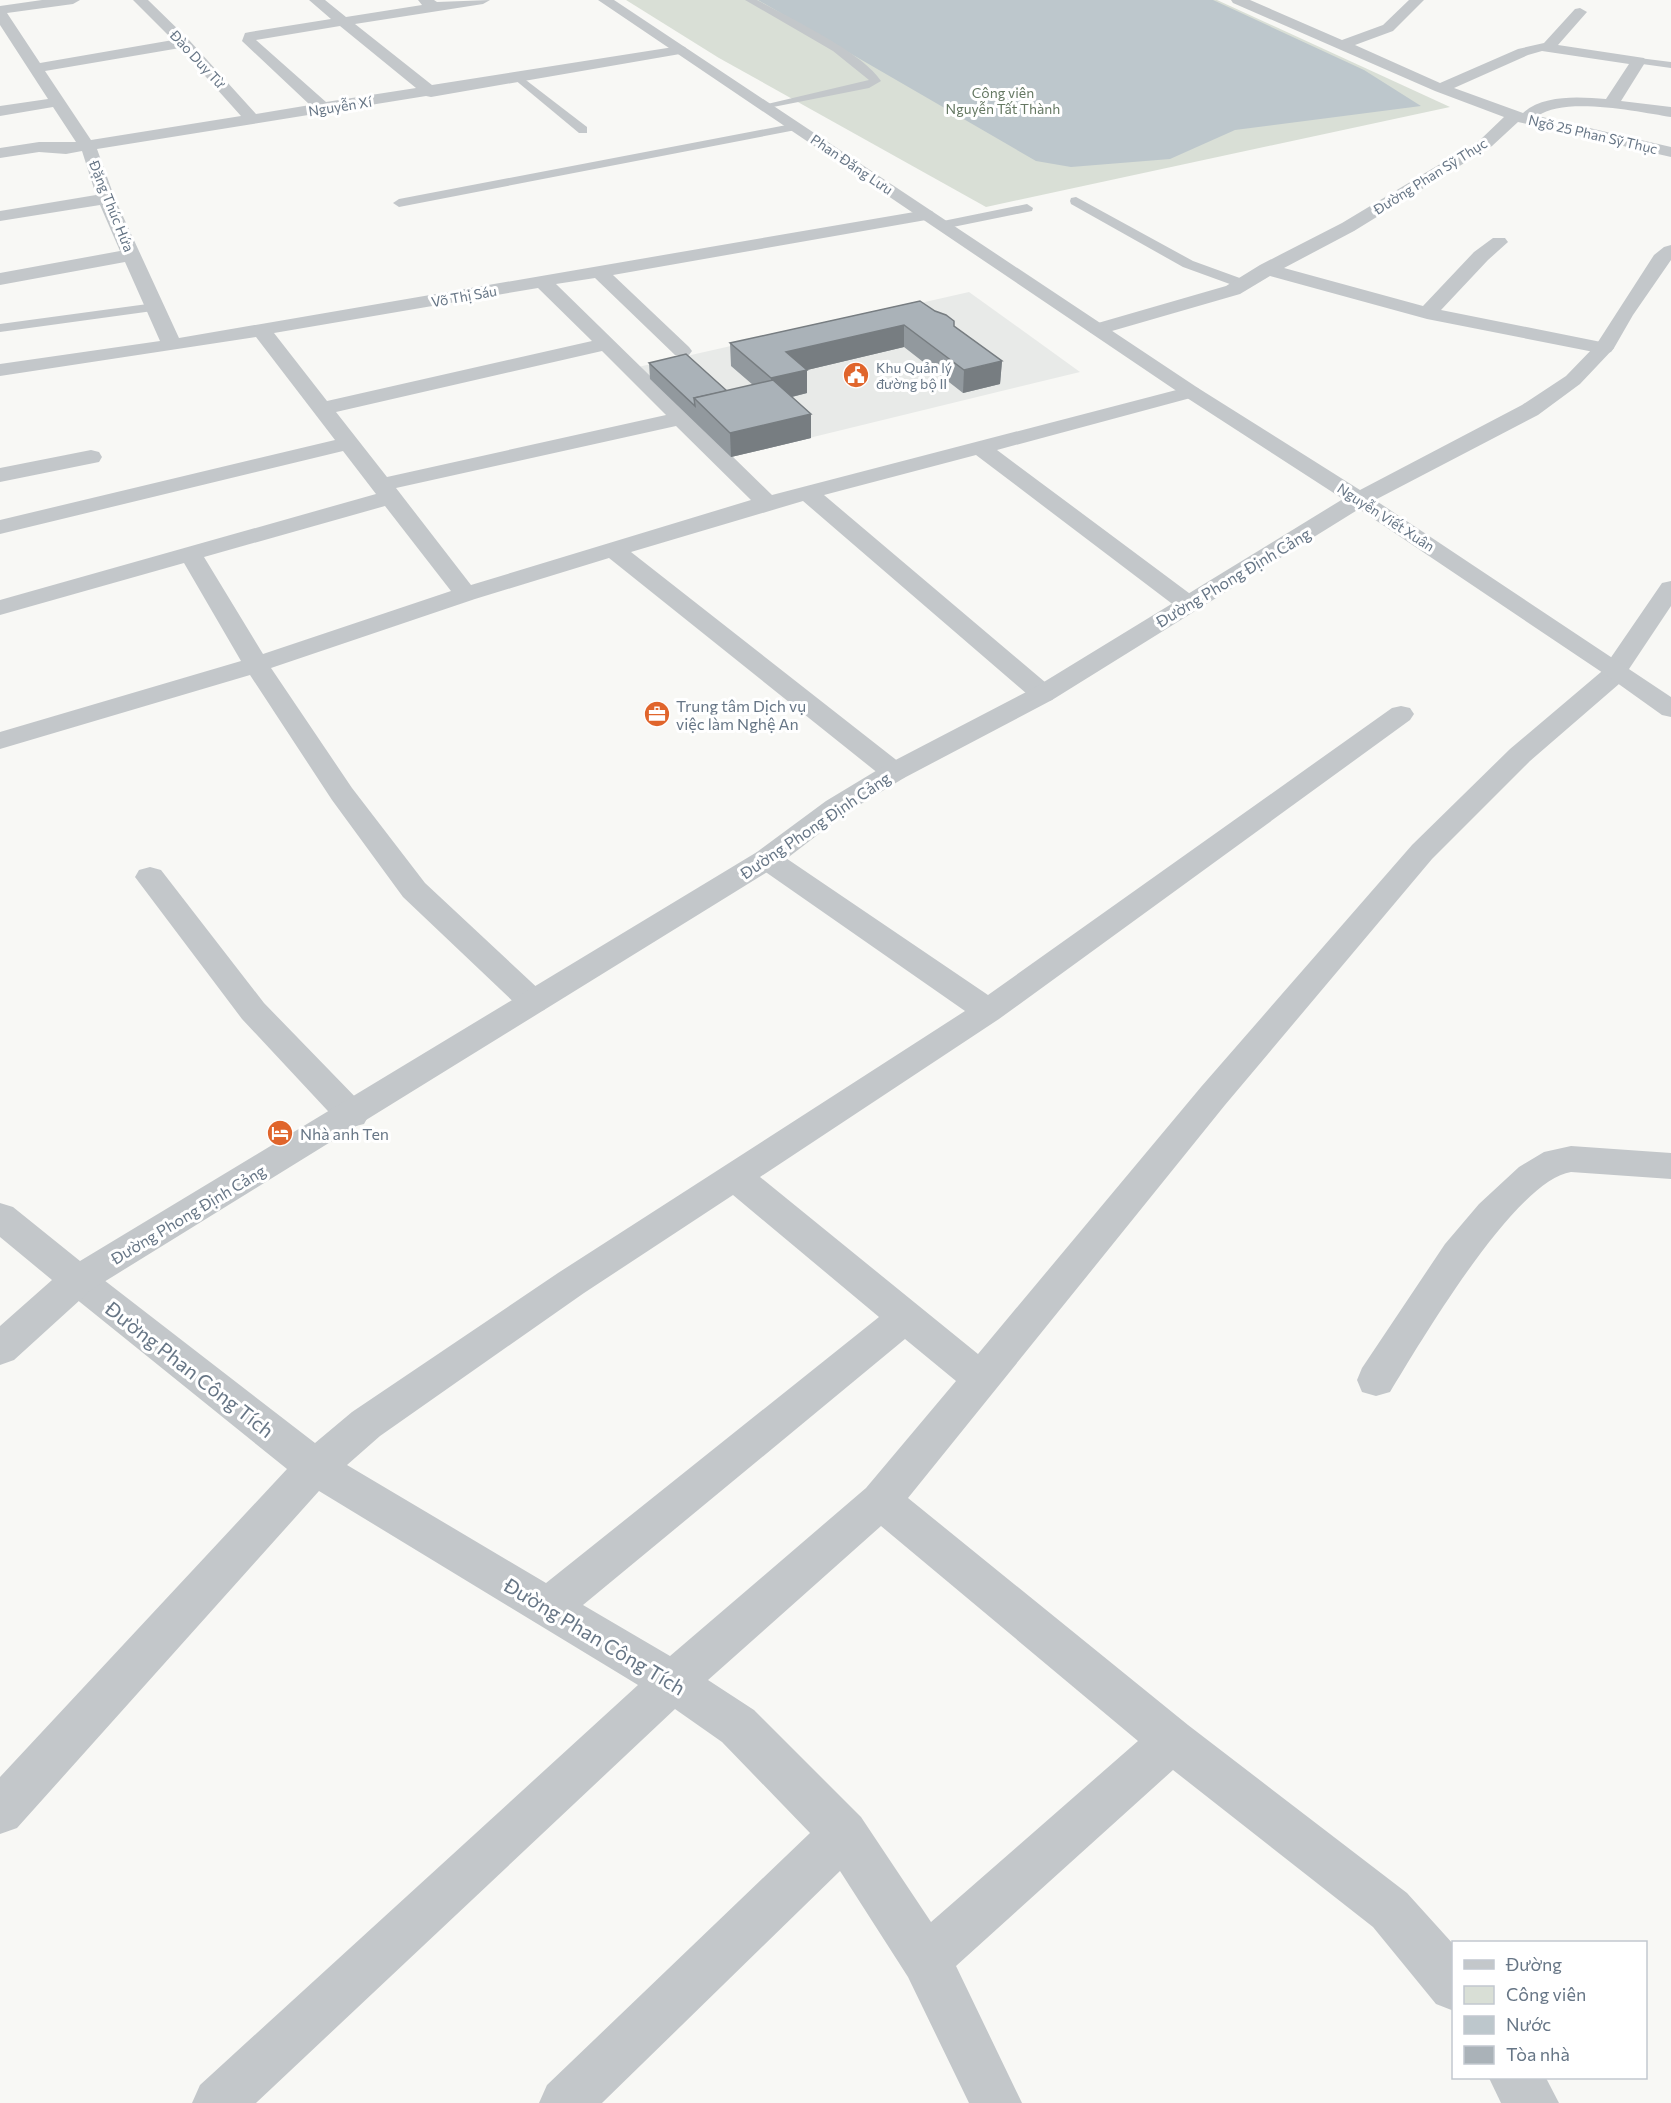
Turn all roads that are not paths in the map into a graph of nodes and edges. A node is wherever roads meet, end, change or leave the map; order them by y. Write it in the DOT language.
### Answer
graph roads {
  1 [pos="73,0"];
  2 [pos="140,0"];
  3 [pos="316,0"];
  4 [pos="483,0"];
  5 [pos="605,0"];
  6 [pos="750,0"];
  7 [pos="1238,0"];
  8 [pos="1417,0"];
  9 [pos="430,4"];
  10 [pos="0,12"];
  11 [pos="1580,12"];
  12 [pos="342,21"];
  13 [pos="184,43"];
  14 [pos="1342,45"];
  15 [pos="1548,47"];
  16 [pos="680,50"];
  17 [pos="1639,61"];
  18 [pos="10,64"];
  19 [pos="33,64"];
  20 [pos="1671,65"];
  21 [pos="518,77"];
  22 [pos="1440,88"];
  23 [pos="431,92"];
  24 [pos="58,102"];
  25 [pos="1611,104"];
  26 [pos="767,107"];
  27 [pos="324,109"];
  28 [pos="0,111"];
  29 [pos="1671,112"];
  30 [pos="1521,118"];
  31 [pos="253,120"];
  32 [pos="797,127"];
  33 [pos="583,130"];
  34 [pos="85,146"];
  35 [pos="66,149"];
  36 [pos="1671,152"];
  37 [pos="0,153"];
  38 [pos="0,165"];
  39 [pos="106,199"];
  40 [pos="1076,201"];
  41 [pos="399,203"];
  42 [pos="1027,208"];
  43 [pos="0,216"];
  44 [pos="934,220"];
  45 [pos="1499,242"];
  46 [pos="1671,251"];
  47 [pos="131,255"];
  48 [pos="1267,269"];
  49 [pos="600,272"];
  50 [pos="0,279"];
  51 [pos="543,282"];
  52 [pos="1243,284"];
  53 [pos="155,307"];
  54 [pos="1427,313"];
  55 [pos="0,328"];
  56 [pos="1098,329"];
  57 [pos="261,330"];
  58 [pos="606,344"];
  59 [pos="172,345"];
  60 [pos="1604,348"];
  61 [pos="682,351"];
  62 [pos="0,370"];
  63 [pos="1191,392"];
  64 [pos="322,409"];
  65 [pos="681,418"];
  66 [pos="349,444"];
  67 [pos="978,446"];
  68 [pos="91,457"];
  69 [pos="0,475"];
  70 [pos="386,491"];
  71 [pos="808,493"];
  72 [pos="1359,499"];
  73 [pos="767,503"];
  74 [pos="0,527"];
  75 [pos="612,549"];
  76 [pos="191,555"];
  77 [pos="1671,588"];
  78 [pos="466,594"];
  79 [pos="1188,604"];
  80 [pos="0,608"];
  81 [pos="256,665"];
  82 [pos="1615,669"];
  83 [pos="1042,694"];
  84 [pos="1671,709"];
  85 [pos="1401,714"];
  86 [pos="0,741"];
  87 [pos="894,772"];
  88 [pos="767,859"];
  89 [pos="150,877"];
  90 [pos="533,1002"];
  91 [pos="988,1011"];
  92 [pos="352,1115"];
  93 [pos="1671,1166"];
  94 [pos="735,1177"];
  95 [pos="0,1217"];
  96 [pos="78,1280"];
  97 [pos="905,1317"];
  98 [pos="0,1349"];
  99 [pos="981,1379"];
  100 [pos="1377,1380"];
  101 [pos="315,1467"];
  102 [pos="881,1502"];
  103 [pos="548,1607"];
  104 [pos="673,1682"];
  105 [pos="1172,1741"];
  106 [pos="0,1811"];
  107 [pos="844,1834"];
  108 [pos="926,1959"];
  109 [pos="1452,1983"];
  110 [pos="1516,2079"];
  111 [pos="218,2103"];
  112 [pos="565,2103"];
  113 [pos="996,2103"];
  114 [pos="1533,2103"];
  1 -- 10 [label="street"];
  2 -- 13 [label="street, Đào Duy Từ"];
  3 -- 12 [label="street"];
  4 -- 9 [label="street"];
  5 -- 16 [label="street, Phan Đăng Lưu"];
  6 -- 26 [label="lane"];
  7 -- 14 [label="street"];
  8 -- 14 [label="street"];
  9 -- 12 [label="street"];
  10 -- 19 [label="street, Đặng Thúc Hứa"];
  11 -- 15 [label="street"];
  12 -- 23 [label="street"];
  12 -- 27 [label="street"];
  13 -- 19 [label="street"];
  13 -- 31 [label="street, Đào Duy Từ"];
  14 -- 22 [label="street"];
  15 -- 17 [label="street"];
  15 -- 22 [label="street"];
  16 -- 21 [label="street, Nguyễn Xí"];
  16 -- 26 [label="street, Phan Đăng Lưu"];
  17 -- 20 [label="lane"];
  17 -- 25 [label="street"];
  18 -- 19 [label="street"];
  19 -- 24 [label="street, Đặng Thúc Hứa"];
  21 -- 23 [label="street, Nguyễn Xí"];
  21 -- 33 [label="lane"];
  22 -- 30 [label="street"];
  23 -- 27 [label="street, Nguyễn Xí"];
  24 -- 28 [label="street"];
  24 -- 34 [label="street, Đặng Thúc Hứa"];
  25 -- 29 [label="street, Đường Phan Sỹ Thục"];
  25 -- 30 [label="street, Đường Phan Sỹ Thục"];
  26 -- 32 [label="street, Phan Đăng Lưu"];
  27 -- 31 [label="street, Nguyễn Xí"];
  30 -- 36 [label="street, Ngõ 25 Phan Sỹ Thục"];
  30 -- 48 [label="street, Đường Phan Sỹ Thục"];
  31 -- 34 [label="street, Nguyễn Xí"];
  32 -- 41 [label="lane"];
  32 -- 44 [label="street, Phan Đăng Lưu"];
  34 -- 35 [label="street, Nguyễn Xí"];
  34 -- 39 [label="street, Đặng Thúc Hứa"];
  35 -- 37 [label="street, Nguyễn Xí"];
  35 -- 38 [label="street"];
  39 -- 43 [label="street"];
  39 -- 47 [label="street, Đặng Thúc Hứa"];
  40 -- 52 [label="lane"];
  42 -- 44 [label="lane"];
  44 -- 49 [label="street, Võ Thị Sáu"];
  44 -- 56 [label="street, Phan Đăng Lưu"];
  45 -- 54 [label="street"];
  46 -- 60 [label="street, Đường Phong Định Cảng"];
  47 -- 50 [label="street"];
  47 -- 53 [label="street, Đặng Thúc Hứa"];
  48 -- 52 [label="street, Đường Phan Sỹ Thục"];
  48 -- 54 [label="street"];
  49 -- 51 [label="street, Võ Thị Sáu"];
  49 -- 61 [label="street"];
  51 -- 57 [label="street, Võ Thị Sáu"];
  51 -- 58 [label="street"];
  52 -- 56 [label="street, Đường Phan Sỹ Thục"];
  53 -- 55 [label="lane"];
  53 -- 59 [label="street, Đặng Thúc Hứa"];
  54 -- 60 [label="street"];
  56 -- 63 [label="street, Nguyễn Viết Xuân"];
  57 -- 59 [label="street, Võ Thị Sáu"];
  57 -- 64 [label="street"];
  58 -- 64 [label="street"];
  58 -- 65 [label="street"];
  59 -- 62 [label="street, Võ Thị Sáu"];
  60 -- 72 [label="street, Đường Phong Định Cảng"];
  63 -- 67 [label="street"];
  63 -- 72 [label="street, Nguyễn Viết Xuân"];
  64 -- 66 [label="street"];
  65 -- 70 [label="street"];
  65 -- 73 [label="street"];
  66 -- 70 [label="street"];
  66 -- 74 [label="street"];
  67 -- 71 [label="street"];
  67 -- 79 [label="street"];
  68 -- 69 [label="street"];
  70 -- 76 [label="street"];
  70 -- 78 [label="street"];
  71 -- 73 [label="street"];
  71 -- 83 [label="street"];
  72 -- 79 [label="street, Đường Phong Định Cảng"];
  72 -- 82 [label="street, Nguyễn Viết Xuân"];
  73 -- 75 [label="street"];
  75 -- 78 [label="street"];
  75 -- 87 [label="street"];
  76 -- 80 [label="street"];
  76 -- 81 [label="street"];
  77 -- 82 [label="street"];
  78 -- 81 [label="street"];
  79 -- 83 [label="street, Đường Phong Định Cảng"];
  81 -- 86 [label="street"];
  81 -- 90 [label="street"];
  82 -- 84 [label="street, Nguyễn Viết Xuân"];
  82 -- 99 [label="street"];
  83 -- 87 [label="street, Đường Phong Định Cảng"];
  85 -- 91 [label="street"];
  87 -- 88 [label="street, Đường Phong Định Cảng"];
  88 -- 90 [label="street, Đường Phong Định Cảng"];
  88 -- 91 [label="street"];
  89 -- 92 [label="street"];
  90 -- 92 [label="street, Đường Phong Định Cảng"];
  91 -- 94 [label="street"];
  92 -- 96 [label="street, Đường Phong Định Cảng"];
  93 -- 100 [label="street"];
  94 -- 97 [label="street"];
  94 -- 101 [label="street"];
  95 -- 96 [label="street, Đường Phan Công Tích"];
  96 -- 98 [label="street, Đường Phong Định Cảng"];
  96 -- 101 [label="street, Đường Phan Công Tích"];
  97 -- 99 [label="street"];
  97 -- 103 [label="street"];
  99 -- 102 [label="street"];
  101 -- 103 [label="street, Đường Phan Công Tích"];
  101 -- 106 [label="street"];
  102 -- 104 [label="street"];
  102 -- 105 [label="street"];
  103 -- 104 [label="street, Đường Phan Công Tích"];
  104 -- 107 [label="street, Đường Phan Công Tích"];
  104 -- 111 [label="street"];
  105 -- 108 [label="street"];
  105 -- 109 [label="street"];
  107 -- 108 [label="street, Đường Phan Công Tích"];
  107 -- 112 [label="street"];
  108 -- 113 [label="street, Đường Phan Công Tích"];
  110 -- 114 [label="street"];
}
